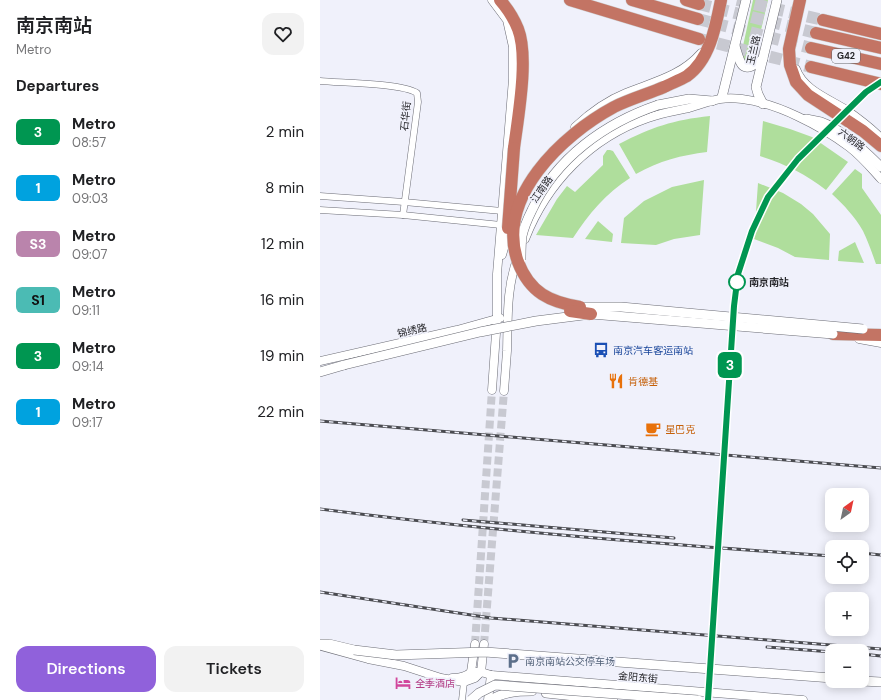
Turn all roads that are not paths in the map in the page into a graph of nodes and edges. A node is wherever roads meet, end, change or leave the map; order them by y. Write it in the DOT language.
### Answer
graph roads {
  1 [pos="492,0"];
  2 [pos="500,0"];
  3 [pos="570,0"];
  4 [pos="632,0"];
  5 [pos="686,0"];
  6 [pos="722,0"];
  7 [pos="746,0"];
  8 [pos="777,0"];
  9 [pos="800,0"];
  10 [pos="699,4"];
  11 [pos="698,19"];
  12 [pos="823,20"];
  13 [pos="714,29"];
  14 [pos="881,29"];
  15 [pos="863,30"];
  16 [pos="816,33"];
  17 [pos="881,34"];
  18 [pos="699,39"];
  19 [pos="734,45"];
  20 [pos="811,48"];
  21 [pos="881,48"];
  22 [pos="762,59"];
  23 [pos="881,64"];
  24 [pos="811,67"];
  25 [pos="320,81"];
  26 [pos="881,84"];
  27 [pos="722,98"];
  28 [pos="712,100"];
  29 [pos="763,104"];
  30 [pos="806,120"];
  31 [pos="880,142"];
  32 [pos="881,167"];
  33 [pos="881,179"];
  34 [pos="320,196"];
  35 [pos="404,202"];
  36 [pos="320,210"];
  37 [pos="502,211"];
  38 [pos="403,215"];
  39 [pos="501,225"];
  40 [pos="522,270"];
  41 [pos="497,274"];
  42 [pos="536,297"];
  43 [pos="580,307"];
  44 [pos="563,309"];
  45 [pos="591,314"];
  46 [pos="507,315"];
  47 [pos="497,319"];
  48 [pos="862,329"];
  49 [pos="881,329"];
  50 [pos="833,334"];
  51 [pos="881,334"];
  52 [pos="881,343"];
  53 [pos="320,361"];
  54 [pos="320,372"];
  55 [pos="492,390"];
  56 [pos="504,391"];
  57 [pos="475,644"];
  58 [pos="484,644"];
  59 [pos="320,645"];
  60 [pos="471,672"];
  61 [pos="481,672"];
  62 [pos="491,675"];
  63 [pos="825,677"];
  64 [pos="463,680"];
  65 [pos="869,681"];
  66 [pos="881,682"];
  67 [pos="462,700"];
  68 [pos="471,700"];
  69 [pos="490,700"];
  70 [pos="613,700"];
  71 [pos="698,700"];
  72 [pos="803,700"];
  1 -- 37 [label="street"];
  2 -- 42 [label="highway, bridge"];
  3 -- 18 [label="highway"];
  4 -- 11 [label="highway"];
  5 -- 10 [label="highway"];
  6 -- 13 [label="highway"];
  7 -- 19 [label="main road, 玉兰路"];
  8 -- 22 [label="main road, 玉兰路"];
  9 -- 31 [label="highway"];
  12 -- 15 [label="highway"];
  13 -- 40 [label="highway, bridge"];
  13 -- 41 [label="street"];
  14 -- 15 [label="highway"];
  15 -- 17 [label="highway"];
  16 -- 21 [label="highway, G42"];
  19 -- 22 [label="main road"];
  19 -- 27 [label="main road, 玉兰路"];
  20 -- 23 [label="highway, G42"];
  22 -- 29 [label="main road, 玉兰路"];
  24 -- 26 [label="highway"];
  25 -- 35 [label="street, 石华街"];
  27 -- 28 [label="street, 江南路"];
  27 -- 29 [label="street, 江南路"];
  28 -- 40 [label="main road, bridge"];
  28 -- 46 [label="street, 江南路"];
  29 -- 30 [label="street, 六朝路"];
  30 -- 32 [label="main road"];
  30 -- 33 [label="street, 六朝路"];
  34 -- 35 [label="street"];
  35 -- 37 [label="street"];
  35 -- 38 [label="street, 石华街"];
  36 -- 38 [label="street"];
  37 -- 39 [label="street"];
  38 -- 39 [label="street"];
  39 -- 41 [label="street"];
  40 -- 42 [label="highway, bridge"];
  40 -- 43 [label="highway, bridge"];
  41 -- 47 [label="street"];
  42 -- 44 [label="highway"];
  43 -- 44 [label="highway, bridge"];
  43 -- 48 [label="main road, bridge"];
  44 -- 45 [label="highway, bridge"];
  45 -- 50 [label="main road, bridge"];
  45 -- 54 [label="main road, bridge"];
  46 -- 47 [label="street, 锦绣路"];
  46 -- 56 [label="street, 江南路"];
  47 -- 53 [label="street, 锦绣路"];
  47 -- 55 [label="street"];
  48 -- 49 [label="highway"];
  48 -- 51 [label="highway"];
  50 -- 51 [label="highway"];
  50 -- 52 [label="street"];
  57 -- 60 [label="street"];
  58 -- 61 [label="street"];
  59 -- 63 [label="main road, bridge"];
  59 -- 64 [label="street"];
  60 -- 61 [label="street, 金阳东街"];
  60 -- 64 [label="street"];
  61 -- 62 [label="street, 金阳东街"];
  61 -- 64 [label="street"];
  62 -- 69 [label="street"];
  62 -- 72 [label="street, 金阳东街"];
  64 -- 67 [label="street"];
  65 -- 66 [label="main road"];
  68 -- 71 [label="main road, bridge"];
  69 -- 70 [label="main road"];
}
